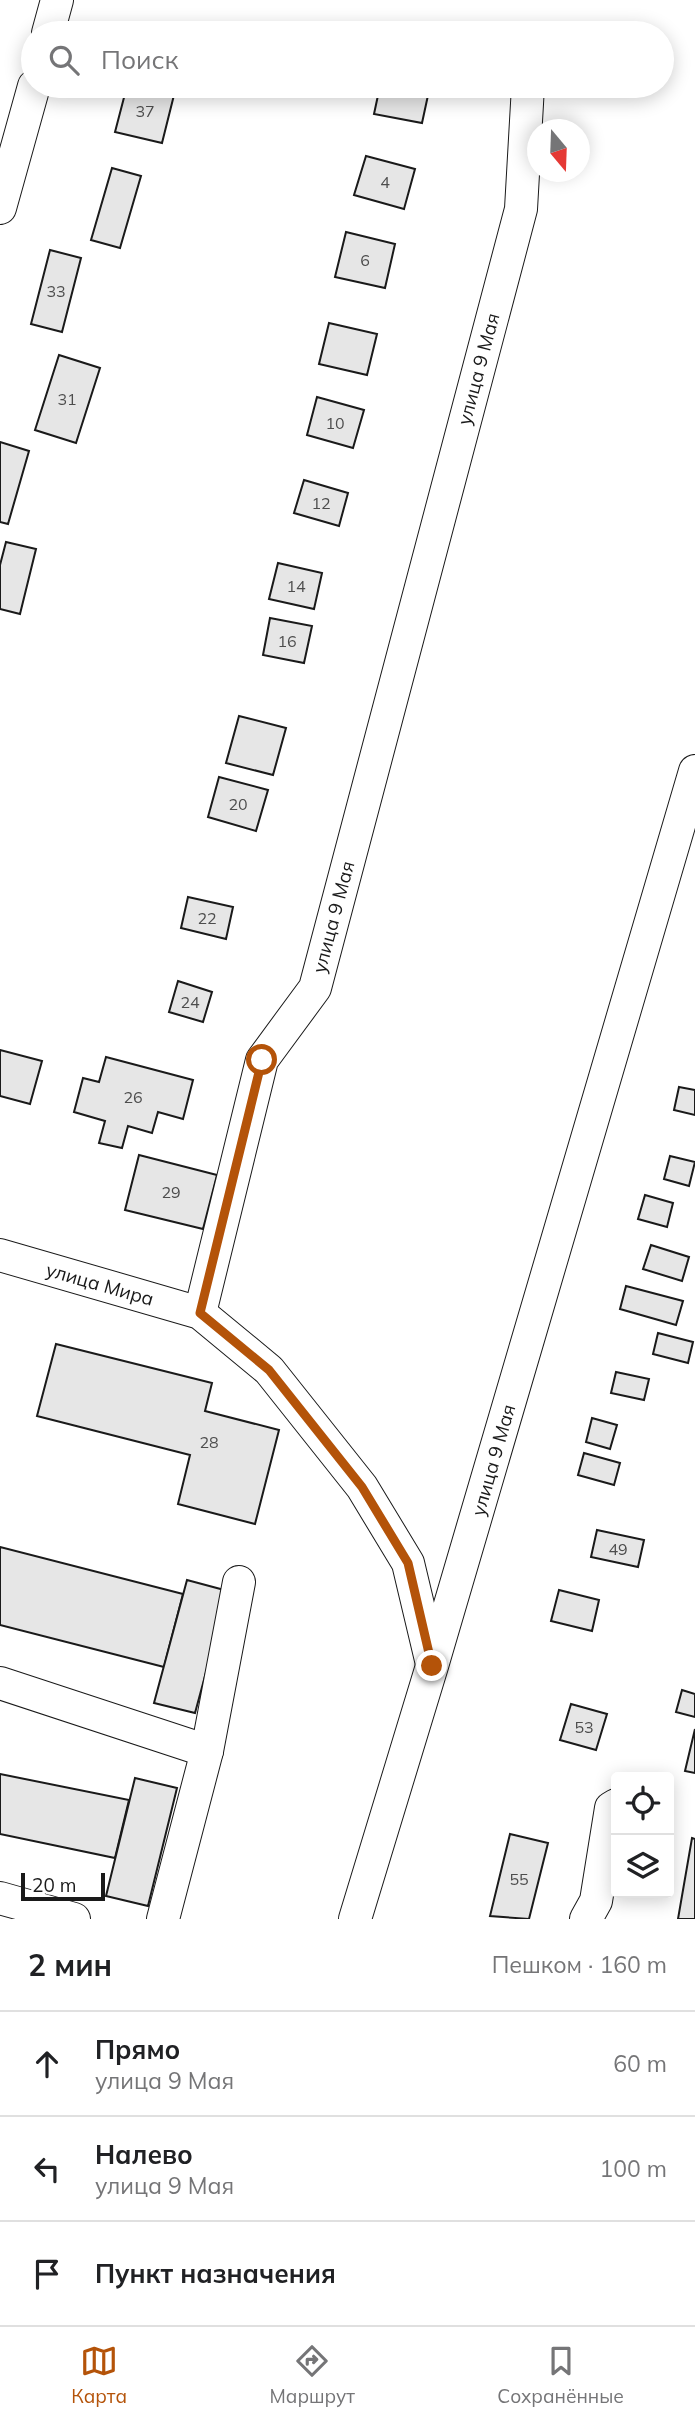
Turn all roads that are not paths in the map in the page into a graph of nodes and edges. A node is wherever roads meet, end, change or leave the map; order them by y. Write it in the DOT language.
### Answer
graph roads {
  1 [pos="57,0"];
  2 [pos="51,21"];
  3 [pos="31,98"];
  4 [pos="527,98"];
  5 [pos="0,208"];
  6 [pos="695,771"];
  7 [pos="0,1255"];
  8 [pos="200,1313"];
  9 [pos="239,1582"];
  10 [pos="432,1666"];
  11 [pos="0,1683"];
  12 [pos="207,1751"];
  13 [pos="611,1808"];
  14 [pos="0,1898"];
  15 [pos="74,1919"];
  16 [pos="163,1919"];
  17 [pos="355,1919"];
  18 [pos="586,1919"];
  1 -- 2 [label="street"];
  3 -- 5 [label="street"];
  4 -- 8 [label="street, улица 9 Мая"];
  6 -- 10 [label="street, улица 9 Мая"];
  7 -- 8 [label="street, улица Мира"];
  8 -- 10 [label="street"];
  9 -- 12 [label="street"];
  10 -- 17 [label="street, улица 9 Мая"];
  11 -- 12 [label="street"];
  12 -- 16 [label="street"];
  13 -- 18 [label="street"];
  14 -- 15 [label="street"];
}
